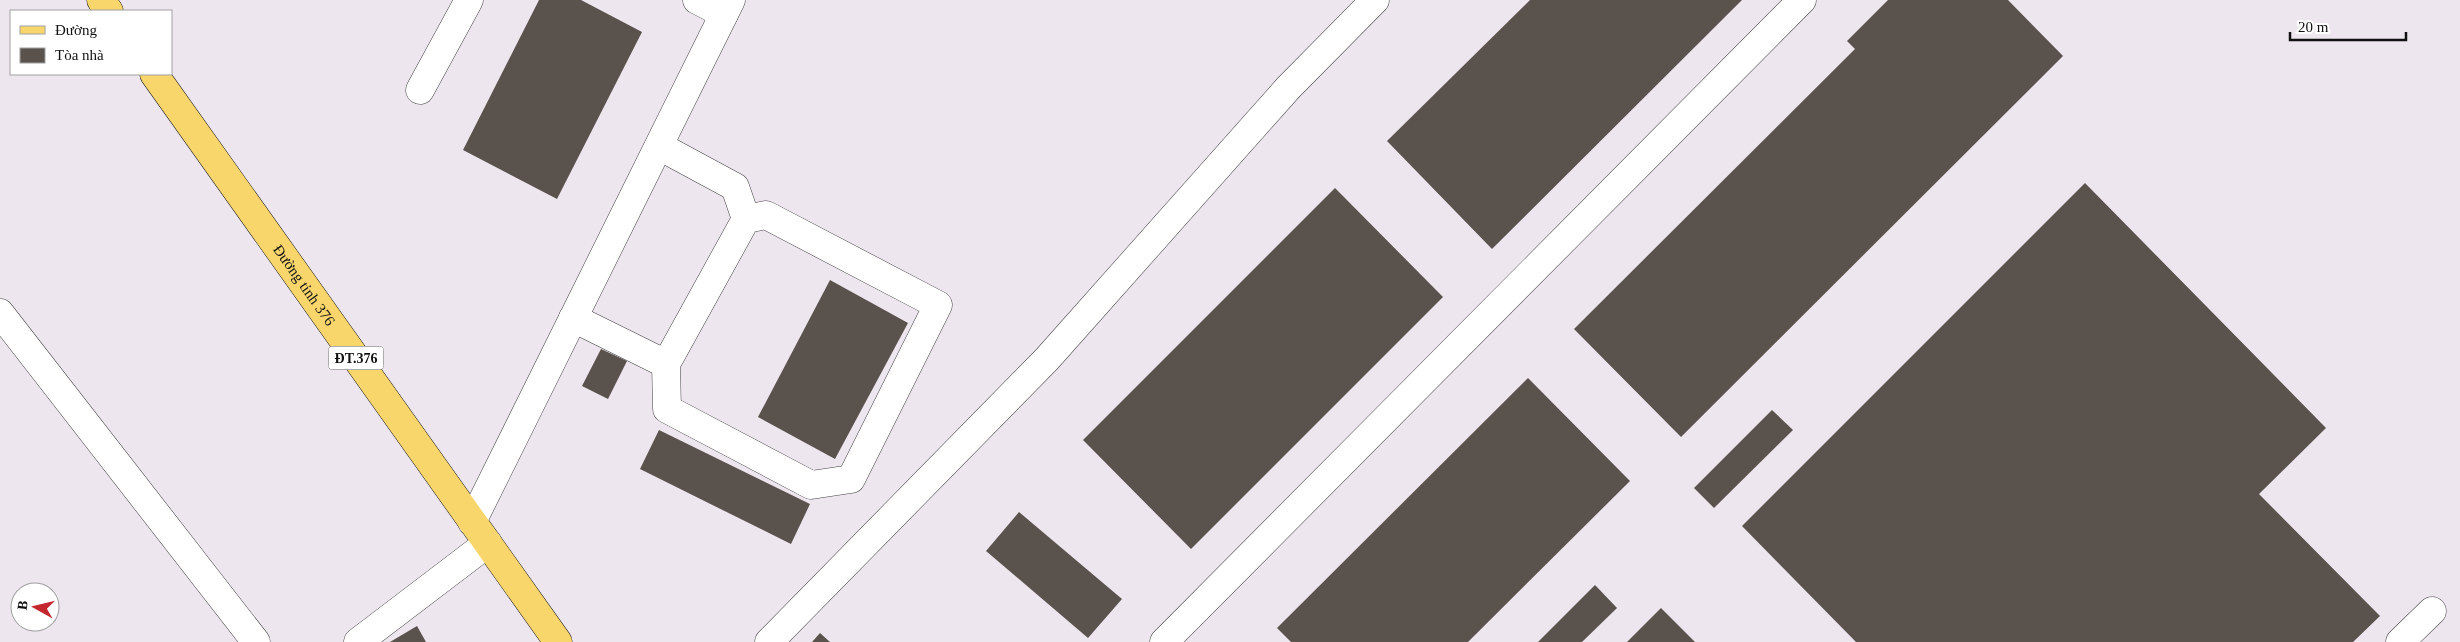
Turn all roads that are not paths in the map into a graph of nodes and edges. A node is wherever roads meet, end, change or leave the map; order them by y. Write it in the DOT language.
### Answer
graph roads {
  1 [pos="469,0"];
  2 [pos="697,0"];
  3 [pos="1375,0"];
  4 [pos="1802,0"];
  5 [pos="727,7"];
  6 [pos="155,75"];
  7 [pos="420,90"];
  8 [pos="659,146"];
  9 [pos="746,219"];
  10 [pos="0,313"];
  11 [pos="574,318"];
  12 [pos="666,364"];
  13 [pos="480,532"];
  14 [pos="2432,611"];
  15 [pos="256,642"];
  16 [pos="358,642"];
  17 [pos="558,642"];
  18 [pos="769,642"];
  19 [pos="1164,642"];
  20 [pos="2400,642"];
  1 -- 7 [label="street"];
  2 -- 5 [label="street"];
  3 -- 18 [label="street"];
  4 -- 19 [label="street"];
  5 -- 8 [label="street"];
  6 -- 13 [label="main road, Đường tỉnh 376 / ĐT.376"];
  8 -- 9 [label="street"];
  8 -- 11 [label="street"];
  9 -- 12 [label="street"];
  9 -- 12 [label="street"];
  10 -- 15 [label="street"];
  11 -- 12 [label="street"];
  11 -- 13 [label="street"];
  13 -- 16 [label="street"];
  13 -- 17 [label="main road, Đường tỉnh 376 / ĐT.376"];
  14 -- 20 [label="street"];
}
